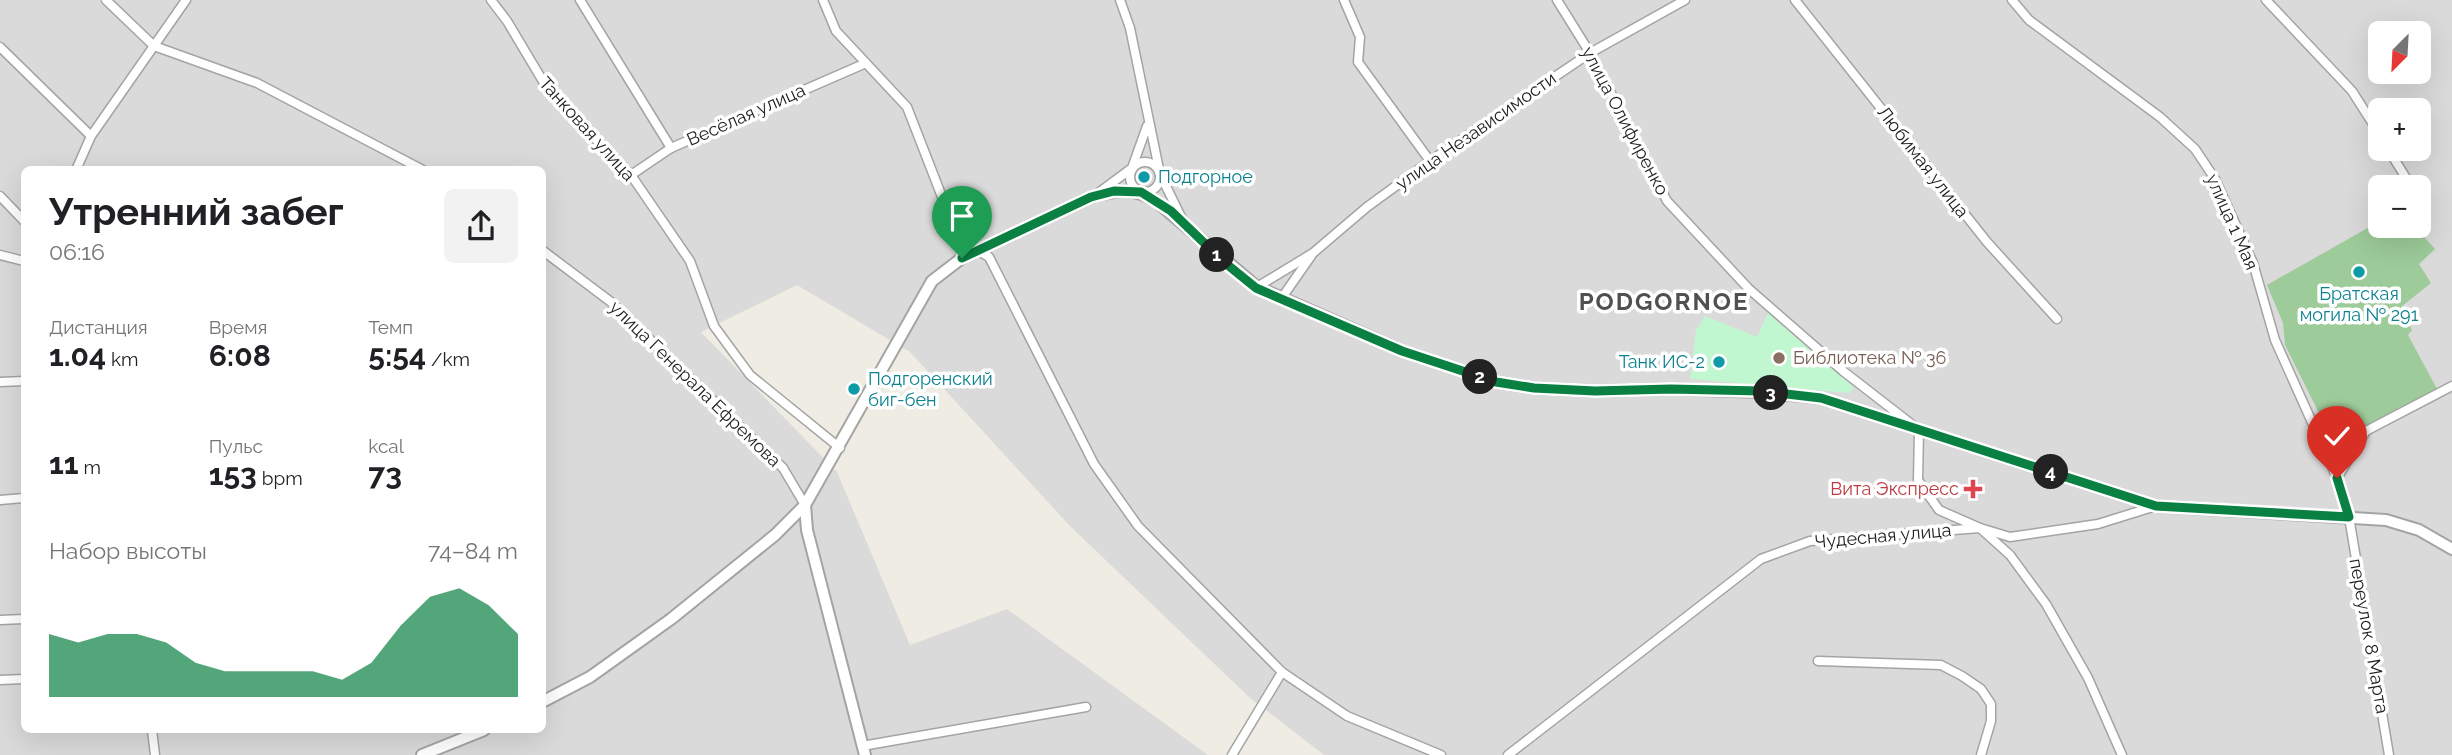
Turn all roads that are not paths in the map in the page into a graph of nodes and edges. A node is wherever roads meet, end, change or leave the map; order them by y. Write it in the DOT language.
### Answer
graph roads {
  1 [pos="106,0"];
  2 [pos="186,0"];
  3 [pos="491,0"];
  4 [pos="580,0"];
  5 [pos="824,0"];
  6 [pos="1120,0"];
  7 [pos="1344,0"];
  8 [pos="1557,0"];
  9 [pos="1685,0"];
  10 [pos="1795,0"];
  11 [pos="2012,0"];
  12 [pos="2266,0"];
  13 [pos="154,46"];
  14 [pos="0,47"];
  15 [pos="1590,53"];
  16 [pos="866,63"];
  17 [pos="1148,116"];
  18 [pos="2368,116"];
  19 [pos="91,136"];
  20 [pos="671,148"];
  21 [pos="1430,161"];
  22 [pos="78,166"];
  23 [pos="415,166"];
  24 [pos="1132,168"];
  25 [pos="1160,174"];
  26 [pos="631,175"];
  27 [pos="1141,192"];
  28 [pos="0,196"];
  29 [pos="1091,197"];
  30 [pos="21,218"];
  31 [pos="1184,223"];
  32 [pos="978,252"];
  33 [pos="546,253"];
  34 [pos="1313,253"];
  35 [pos="0,255"];
  36 [pos="21,260"];
  37 [pos="1256,288"];
  38 [pos="1281,299"];
  39 [pos="2057,319"];
  40 [pos="21,381"];
  41 [pos="0,382"];
  42 [pos="2452,386"];
  43 [pos="1919,430"];
  44 [pos="840,448"];
  45 [pos="2337,478"];
  46 [pos="21,498"];
  47 [pos="0,499"];
  48 [pos="806,505"];
  49 [pos="2156,506"];
  50 [pos="2349,517"];
  51 [pos="1980,528"];
  52 [pos="2452,548"];
  53 [pos="21,619"];
  54 [pos="0,620"];
  55 [pos="1818,661"];
  56 [pos="1282,672"];
  57 [pos="21,679"];
  58 [pos="0,680"];
  59 [pos="546,700"];
  60 [pos="1086,707"];
  61 [pos="152,733"];
  62 [pos="477,733"];
  63 [pos="863,750"];
  64 [pos="155,755"];
  65 [pos="422,755"];
  66 [pos="1232,755"];
  67 [pos="1441,755"];
  68 [pos="1508,755"];
  69 [pos="1981,755"];
  70 [pos="2122,755"];
  71 [pos="2389,755"];
  1 -- 13 [label="street"];
  2 -- 13 [label="street"];
  3 -- 26 [label="street, Танковая улица"];
  4 -- 20 [label="street, Весёлая улица"];
  5 -- 16 [label="street"];
  6 -- 17 [label="street"];
  7 -- 21 [label="street"];
  8 -- 15 [label="street, улица Олифиренко"];
  9 -- 15 [label="street, улица Независимости"];
  10 -- 39 [label="street, Любимая улица"];
  11 -- 45 [label="street, улица 1 Мая"];
  12 -- 18 [label="street"];
  13 -- 19 [label="street"];
  13 -- 23 [label="street"];
  14 -- 19 [label="street"];
  15 -- 21 [label="street, улица Независимости"];
  15 -- 43 [label="street, улица Олифиренко"];
  16 -- 20 [label="street, Весёлая улица"];
  16 -- 32 [label="street"];
  17 -- 24 [label="street"];
  17 -- 25 [label="street"];
  19 -- 22 [label="street"];
  20 -- 26 [label="street"];
  21 -- 34 [label="street, улица Независимости"];
  24 -- 25 [label="street"];
  24 -- 27 [label="street"];
  24 -- 29 [label="street"];
  25 -- 27 [label="street"];
  25 -- 31 [label="street"];
  26 -- 44 [label="street, Танковая улица"];
  27 -- 29 [label="street"];
  27 -- 31 [label="street"];
  28 -- 30 [label="street"];
  29 -- 32 [label="street"];
  31 -- 37 [label="street"];
  32 -- 44 [label="street"];
  32 -- 56 [label="street"];
  33 -- 48 [label="street, улица Генерала Ефремова"];
  34 -- 37 [label="street"];
  34 -- 38 [label="street"];
  35 -- 36 [label="street"];
  37 -- 38 [label="street"];
  38 -- 43 [label="street"];
  40 -- 41 [label="street"];
  42 -- 45 [label="street"];
  43 -- 49 [label="street"];
  43 -- 51 [label="street"];
  44 -- 48 [label="street"];
  45 -- 50 [label="street, улица 1 Мая"];
  46 -- 47 [label="street"];
  48 -- 59 [label="street"];
  48 -- 63 [label="street, улица Генерала Ефремова"];
  49 -- 50 [label="street"];
  49 -- 51 [label="street, Чудесная улица"];
  50 -- 52 [label="street"];
  50 -- 71 [label="street, переулок 8 Марта"];
  51 -- 68 [label="street, Чудесная улица"];
  51 -- 70 [label="street"];
  53 -- 54 [label="street"];
  55 -- 69 [label="street"];
  56 -- 66 [label="street"];
  56 -- 67 [label="street"];
  57 -- 58 [label="street"];
  60 -- 63 [label="street, улица Генерала Ефремова"];
  61 -- 64 [label="street"];
  62 -- 65 [label="street"];
}
